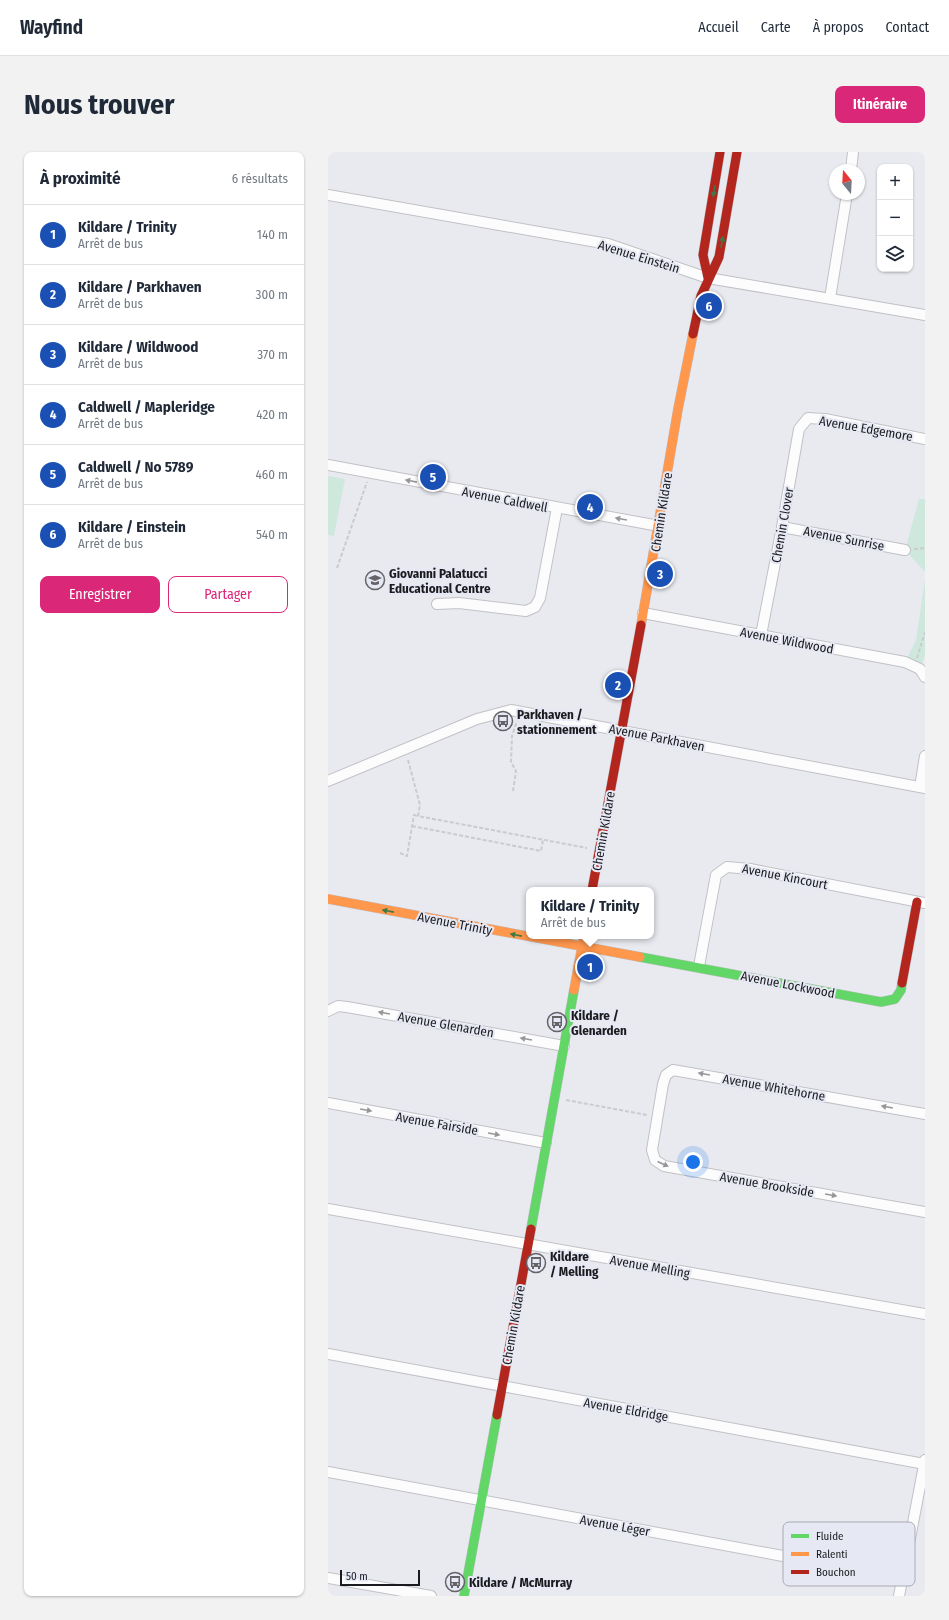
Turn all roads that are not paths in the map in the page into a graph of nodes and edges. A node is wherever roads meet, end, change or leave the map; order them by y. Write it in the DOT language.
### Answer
graph roads {
  1 [pos="720,152"];
  2 [pos="737,152"];
  3 [pos="853,152"];
  4 [pos="852,164"];
  5 [pos="328,195"];
  6 [pos="846,200"];
  7 [pos="708,278"];
  8 [pos="830,298"];
  9 [pos="925,315"];
  10 [pos="808,418"];
  11 [pos="925,439"];
  12 [pos="328,465"];
  13 [pos="558,508"];
  14 [pos="659,526"];
  15 [pos="782,526"];
  16 [pos="905,550"];
  17 [pos="437,604"];
  18 [pos="643,613"];
  19 [pos="760,635"];
  20 [pos="925,677"];
  21 [pos="621,730"];
  22 [pos="925,756"];
  23 [pos="328,781"];
  24 [pos="922,787"];
  25 [pos="593,887"];
  26 [pos="328,899"];
  27 [pos="921,902"];
  28 [pos="526,936"];
  29 [pos="544,939"];
  30 [pos="583,939"];
  31 [pos="582,946"];
  32 [pos="699,966"];
  33 [pos="328,1011"];
  34 [pos="564,1046"];
  35 [pos="328,1103"];
  36 [pos="925,1114"];
  37 [pos="653,1116"];
  38 [pos="546,1143"];
  39 [pos="328,1209"];
  40 [pos="925,1212"];
  41 [pos="528,1245"];
  42 [pos="925,1314"];
  43 [pos="328,1354"];
  44 [pos="502,1386"];
  45 [pos="925,1463"];
  46 [pos="328,1472"];
  47 [pos="482,1500"];
  48 [pos="913,1522"];
  49 [pos="783,1556"];
  50 [pos="328,1578"];
  51 [pos="901,1586"];
  52 [pos="431,1596"];
  53 [pos="464,1596"];
  54 [pos="899,1596"];
  1 -- 7 [label="street, one-way"];
  7 -- 2 [label="street, Chemin Kildare, one-way"];
  3 -- 4 [label="street"];
  5 -- 7 [label="street, Avenue Einstein"];
  6 -- 8 [label="street"];
  7 -- 8 [label="street, Avenue Einstein"];
  7 -- 14 [label="street, Chemin Kildare"];
  8 -- 9 [label="street, Avenue Einstein"];
  10 -- 11 [label="street, Avenue Edgemore"];
  10 -- 15 [label="street, Chemin Clover"];
  13 -- 12 [label="street, Avenue Caldwell, one-way"];
  14 -- 13 [label="street, Avenue Caldwell, one-way"];
  13 -- 17 [label="street"];
  14 -- 18 [label="street, Chemin Kildare"];
  15 -- 16 [label="street, Avenue Sunrise"];
  15 -- 19 [label="street, Chemin Clover"];
  18 -- 19 [label="street, Avenue Wildwood"];
  18 -- 21 [label="street, Chemin Kildare"];
  19 -- 20 [label="street, Avenue Wildwood"];
  21 -- 23 [label="street, Avenue Parkhaven"];
  21 -- 24 [label="street, Avenue Parkhaven"];
  21 -- 25 [label="street, Chemin Kildare"];
  22 -- 24 [label="street"];
  28 -- 26 [label="street, Avenue Trinity, one-way"];
  27 -- 32 [label="street, Avenue Lockwood"];
  27 -- 32 [label="street, Avenue Kincourt"];
  31 -- 29 [label="street, Avenue Trinity, one-way"];
  30 -- 31 [label="street, Chemin Kildare"];
  31 -- 32 [label="street, Avenue Lockwood"];
  31 -- 34 [label="street, Chemin Kildare"];
  34 -- 33 [label="street, Avenue Glenarden, one-way"];
  34 -- 38 [label="street, Chemin Kildare"];
  35 -- 38 [label="street, Avenue Fairside, one-way"];
  36 -- 37 [label="street, Avenue Whitehorne, one-way"];
  37 -- 40 [label="street, Avenue Brookside, one-way"];
  38 -- 41 [label="street, Chemin Kildare"];
  39 -- 41 [label="street, Avenue Melling"];
  41 -- 42 [label="street, Avenue Melling"];
  41 -- 44 [label="street, Chemin Kildare"];
  43 -- 44 [label="street, Avenue Eldridge"];
  44 -- 45 [label="street, Avenue Eldridge"];
  44 -- 47 [label="street, Chemin Kildare"];
  45 -- 48 [label="street"];
  46 -- 47 [label="street, Avenue Léger"];
  47 -- 49 [label="street, Avenue Léger"];
  47 -- 53 [label="street, Chemin Kildare"];
  50 -- 52 [label="street"];
  51 -- 54 [label="street"];
}
